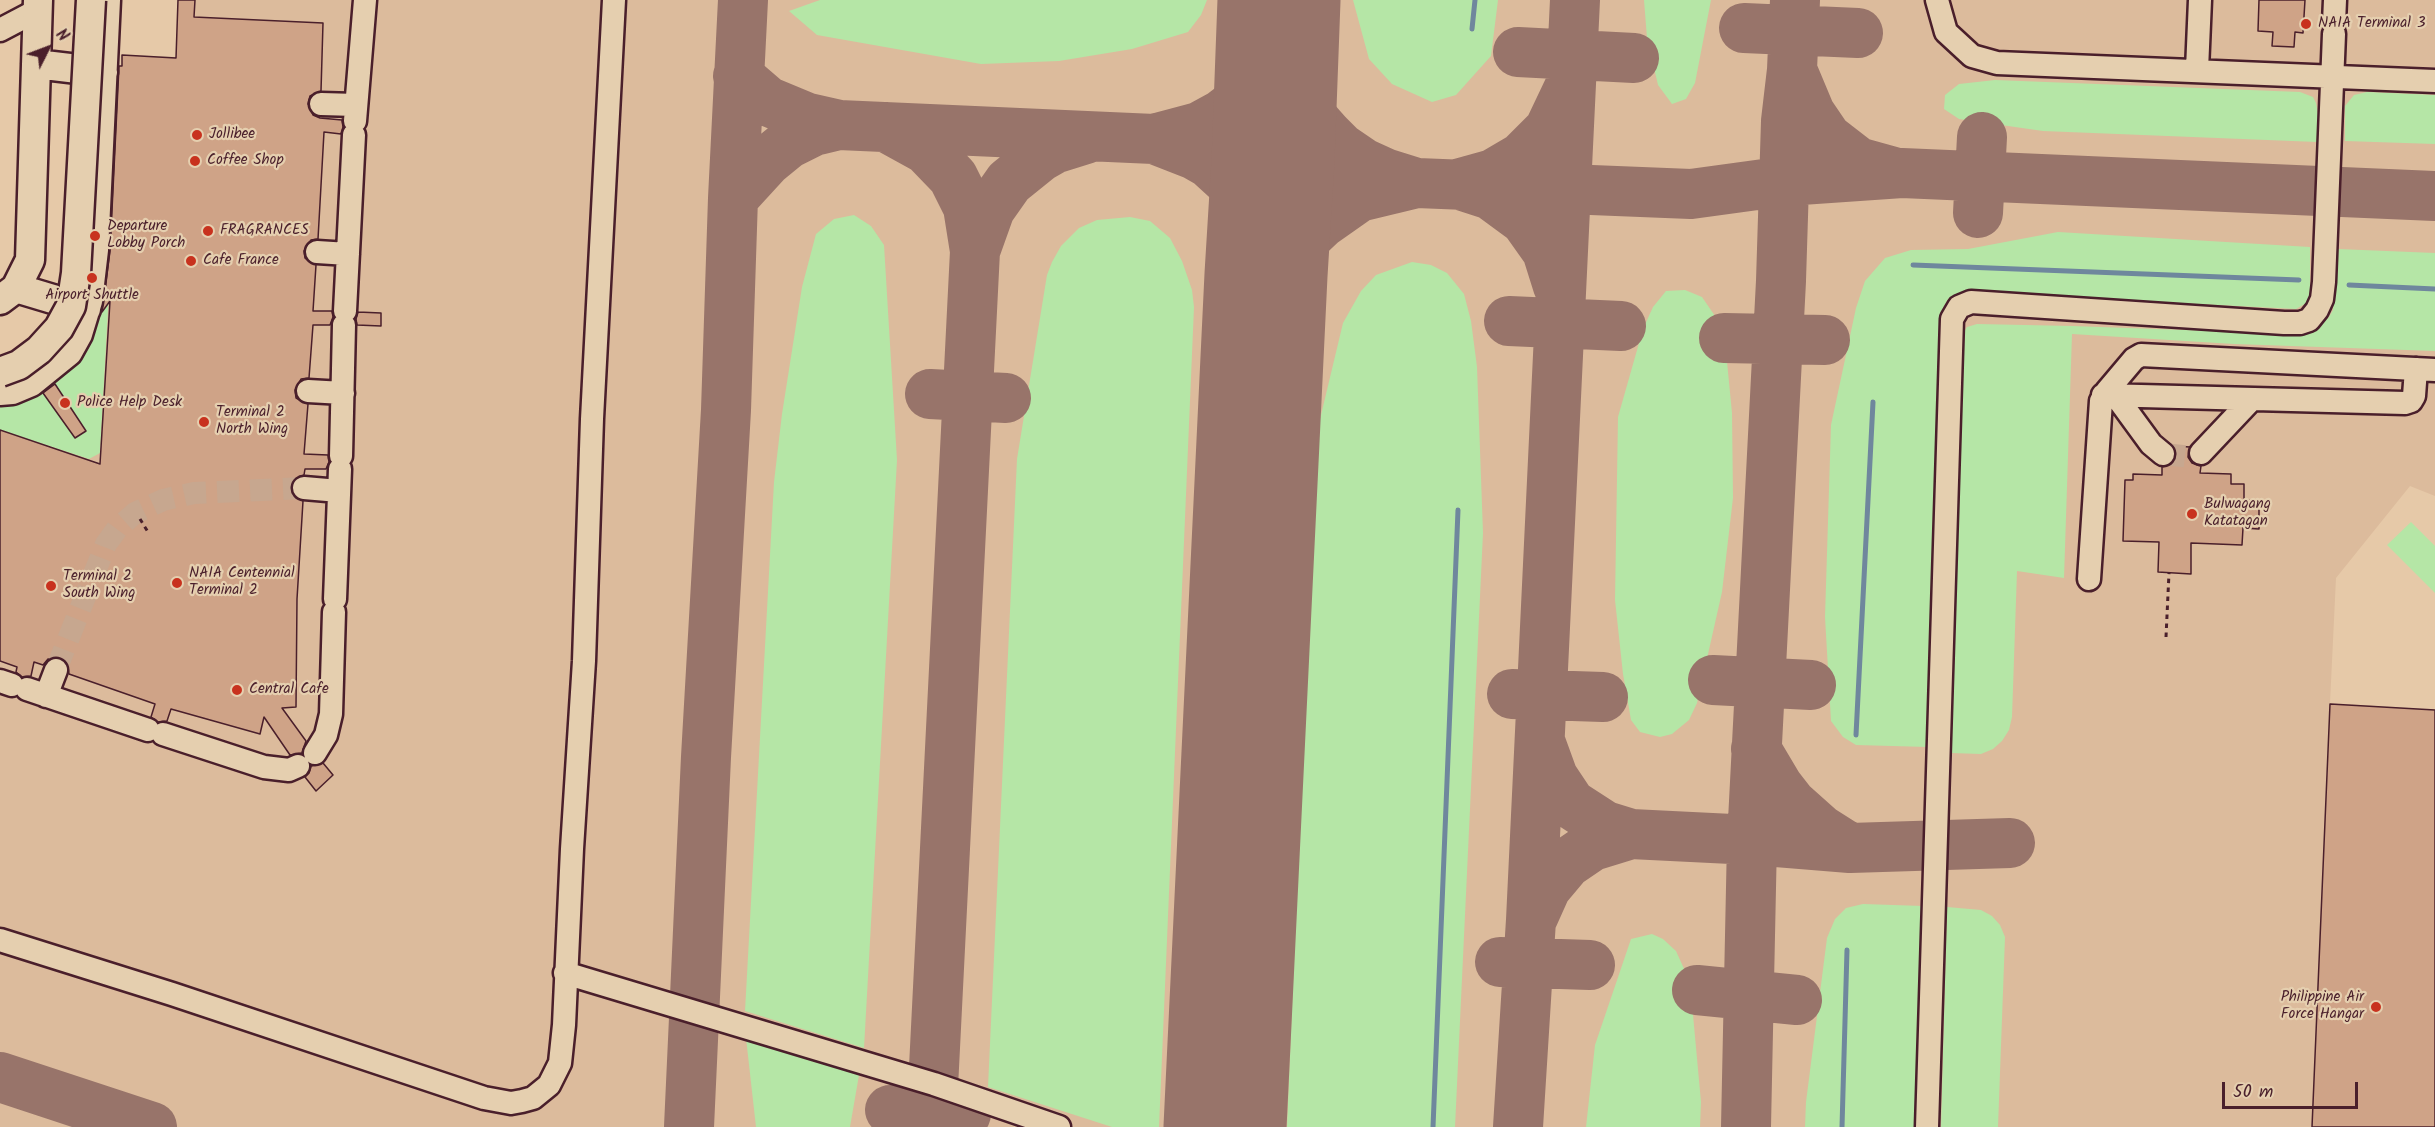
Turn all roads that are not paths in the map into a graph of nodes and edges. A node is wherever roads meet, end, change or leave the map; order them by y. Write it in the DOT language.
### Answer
graph roads {
  1 [pos="90,0"];
  2 [pos="106,0"];
  3 [pos="365,0"];
  4 [pos="614,0"];
  5 [pos="1937,0"];
  6 [pos="2200,0"];
  7 [pos="2335,0"];
  8 [pos="38,5"];
  9 [pos="0,30"];
  10 [pos="36,64"];
  11 [pos="2197,70"];
  12 [pos="103,72"];
  13 [pos="2332,77"];
  14 [pos="2435,81"];
  15 [pos="321,104"];
  16 [pos="355,120"];
  17 [pos="317,252"];
  18 [pos="348,254"];
  19 [pos="8,294"];
  20 [pos="86,309"];
  21 [pos="2312,364"];
  22 [pos="2425,370"];
  23 [pos="0,372"];
  24 [pos="2112,389"];
  25 [pos="0,391"];
  26 [pos="308,391"];
  27 [pos="343,393"];
  28 [pos="2252,399"];
  29 [pos="2309,400"];
  30 [pos="2201,453"];
  31 [pos="2163,454"];
  32 [pos="340,472"];
  33 [pos="304,488"];
  34 [pos="2089,579"];
  35 [pos="56,670"];
  36 [pos="21,688"];
  37 [pos="0,940"];
  38 [pos="565,973"];
  39 [pos="1059,1127"];
  40 [pos="1927,1127"];
  1 -- 23 [label="main road, bridge"];
  2 -- 12 [label="main road"];
  3 -- 16 [label="lane"];
  4 -- 38 [label="lane"];
  5 -- 11 [label="lane"];
  6 -- 11 [label="lane"];
  7 -- 13 [label="lane"];
  8 -- 9 [label="lane"];
  8 -- 10 [label="main road"];
  10 -- 12 [label="main road"];
  10 -- 19 [label="main road"];
  11 -- 13 [label="lane"];
  12 -- 20 [label="main road"];
  13 -- 14 [label="lane"];
  13 -- 40 [label="lane"];
  15 -- 16 [label="lane"];
  16 -- 18 [label="lane"];
  17 -- 18 [label="lane"];
  18 -- 27 [label="lane"];
  19 -- 20 [label="main road"];
  20 -- 25 [label="main road"];
  21 -- 22 [label="lane"];
  21 -- 24 [label="lane"];
  21 -- 29 [label="lane"];
  22 -- 29 [label="lane"];
  24 -- 28 [label="lane"];
  24 -- 31 [label="lane"];
  24 -- 34 [label="lane"];
  26 -- 27 [label="lane"];
  27 -- 32 [label="lane"];
  28 -- 29 [label="lane"];
  28 -- 30 [label="lane"];
  32 -- 33 [label="lane"];
  32 -- 36 [label="lane"];
  35 -- 36 [label="lane"];
  37 -- 38 [label="lane"];
  38 -- 39 [label="lane"];
}
